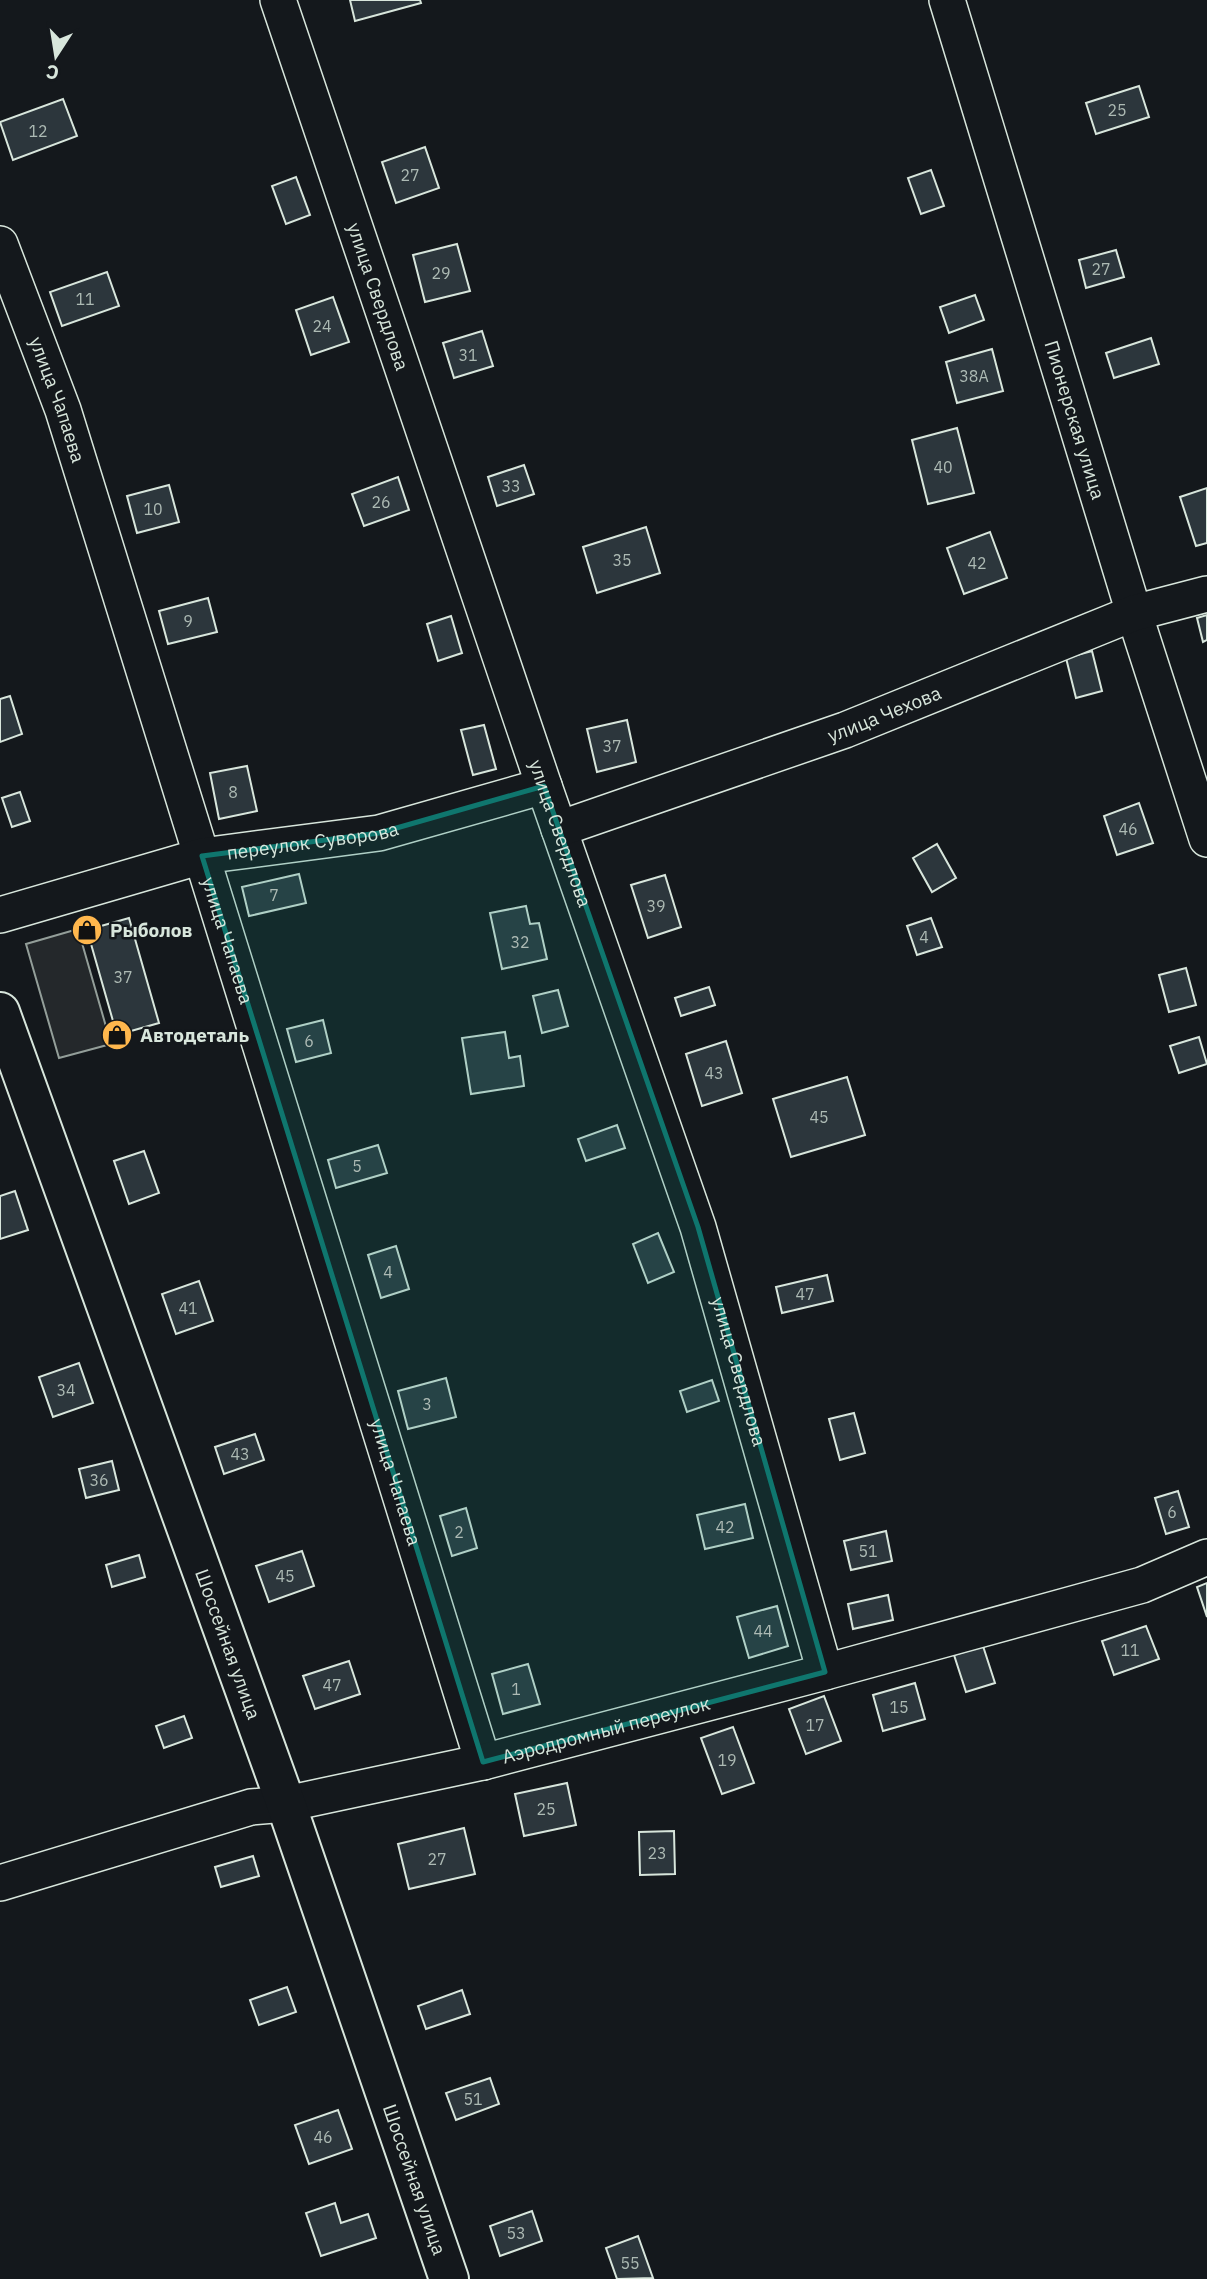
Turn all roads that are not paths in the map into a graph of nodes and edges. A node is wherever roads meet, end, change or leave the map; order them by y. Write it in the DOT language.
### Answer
graph roads {
  1 [pos="278,0"];
  2 [pos="947,0"];
  3 [pos="0,244"];
  4 [pos="1207,594"];
  5 [pos="1134,613"];
  6 [pos="544,786"];
  7 [pos="559,829"];
  8 [pos="1207,839"];
  9 [pos="202,856"];
  10 [pos="0,915"];
  11 [pos="0,1012"];
  12 [pos="1207,1557"];
  13 [pos="825,1672"];
  14 [pos="482,1762"];
  15 [pos="286,1804"];
  16 [pos="0,1883"];
  17 [pos="449,2279"];
  1 -- 6 [label="street, улица Свердлова"];
  2 -- 5 [label="street, Пионерская улица"];
  3 -- 9 [label="street, улица Чапаева"];
  4 -- 5 [label="street, улица Чехова"];
  5 -- 7 [label="street, улица Чехова"];
  5 -- 8 [label="street, Пионерская улица"];
  6 -- 7 [label="street, улица Свердлова"];
  6 -- 9 [label="street, переулок Суворова"];
  7 -- 13 [label="street, улица Свердлова"];
  9 -- 10 [label="street, переулок Суворова"];
  9 -- 14 [label="street, улица Чапаева"];
  11 -- 15 [label="main road, Шоссейная улица"];
  12 -- 13 [label="street, Аэродромный переулок"];
  13 -- 14 [label="street, Аэродромный переулок"];
  14 -- 15 [label="street, Аэродромный переулок"];
  15 -- 16 [label="street, Аэродромный переулок"];
  15 -- 17 [label="main road, Шоссейная улица"];
}
